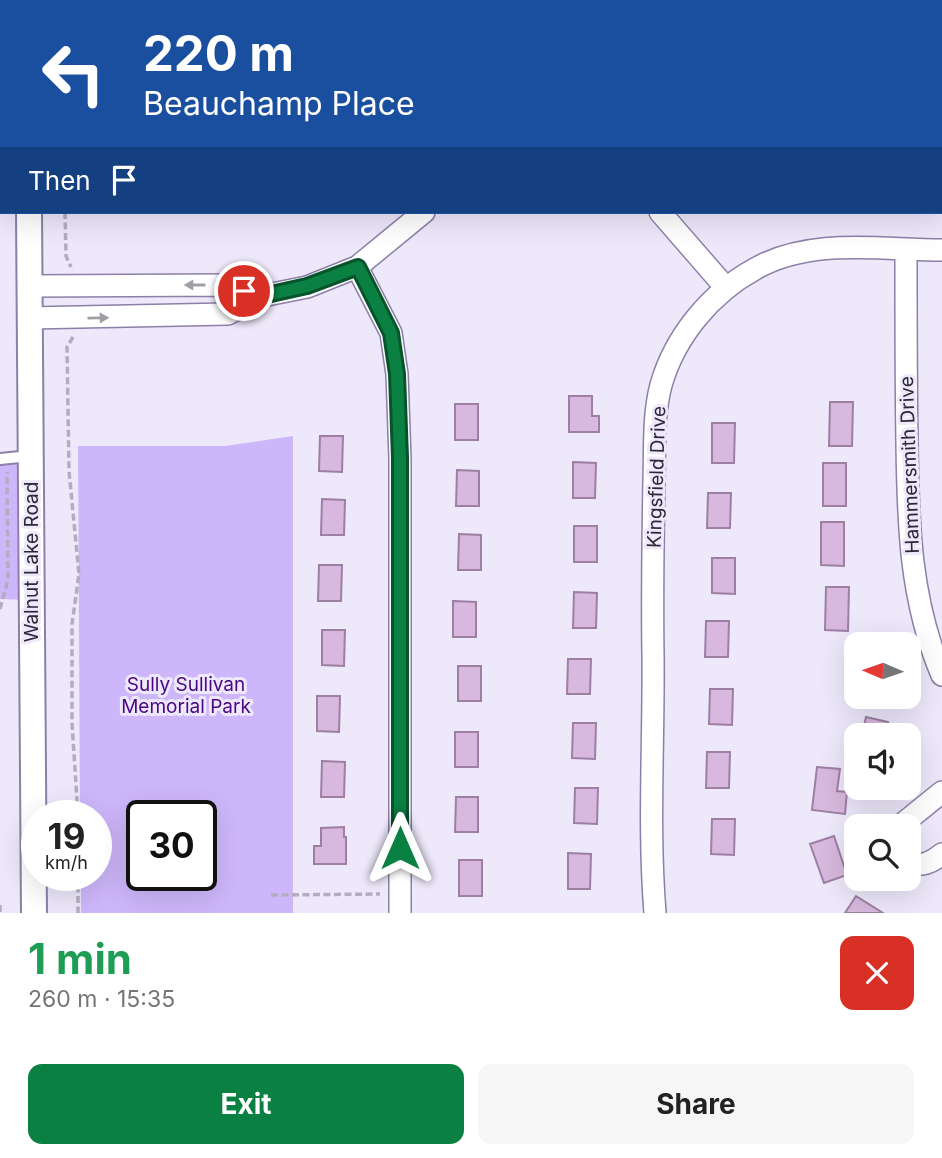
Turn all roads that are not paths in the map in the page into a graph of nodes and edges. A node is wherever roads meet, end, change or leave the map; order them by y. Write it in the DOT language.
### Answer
graph roads {
  1 [pos="29,214"];
  2 [pos="422,214"];
  3 [pos="662,214"];
  4 [pos="906,250"];
  5 [pos="942,250"];
  6 [pos="358,267"];
  7 [pos="157,285"];
  8 [pos="29,286"];
  9 [pos="726,288"];
  10 [pos="262,296"];
  11 [pos="156,317"];
  12 [pos="30,318"];
  13 [pos="12,458"];
  14 [pos="942,676"];
  15 [pos="942,792"];
  16 [pos="915,814"];
  17 [pos="942,854"];
  18 [pos="921,864"];
  19 [pos="400,903"];
  20 [pos="34,913"];
  21 [pos="655,913"];
  1 -- 8 [label="street, Walnut Lake Road"];
  2 -- 6 [label="street"];
  3 -- 9 [label="street"];
  4 -- 5 [label="street, Kingsfield Drive"];
  4 -- 9 [label="street, Kingsfield Drive"];
  4 -- 14 [label="street, Hammersmith Drive"];
  6 -- 10 [label="street"];
  6 -- 19 [label="street"];
  7 -- 8 [label="street"];
  10 -- 7 [label="street, one-way"];
  7 -- 11 [label="street"];
  8 -- 12 [label="street, Walnut Lake Road"];
  9 -- 21 [label="street, Kingsfield Drive"];
  10 -- 11 [label="street"];
  12 -- 11 [label="street, one-way"];
  12 -- 13 [label="street, Walnut Lake Road"];
  13 -- 20 [label="street, Walnut Lake Road"];
  15 -- 16 [label="street"];
  17 -- 18 [label="street"];
}
